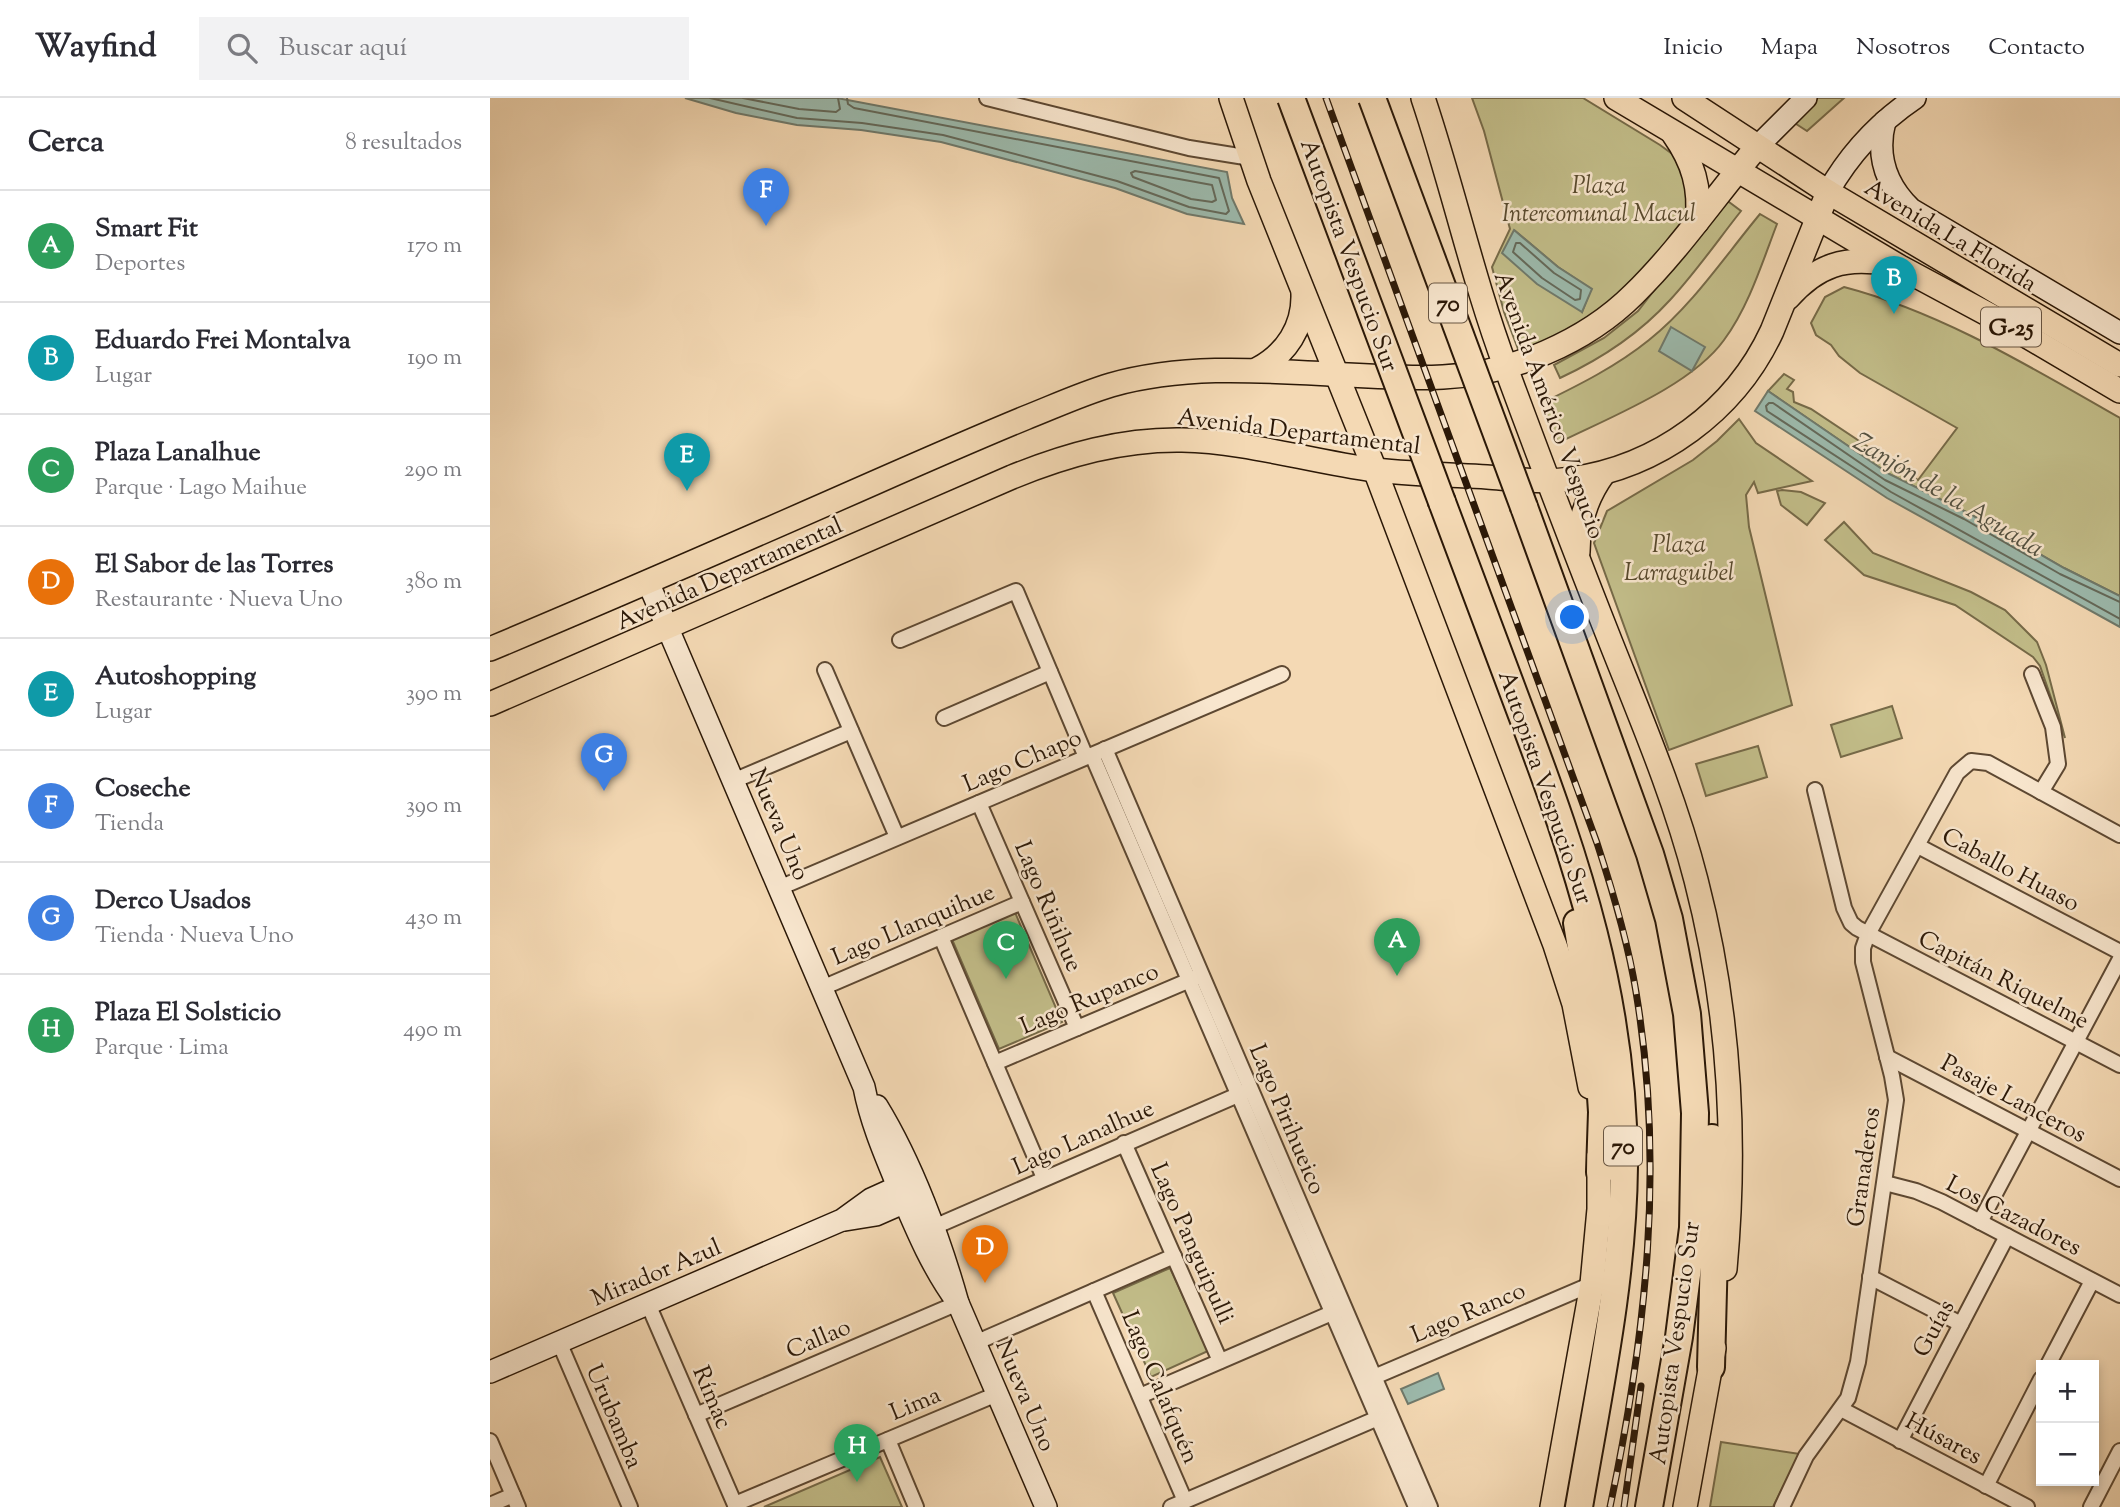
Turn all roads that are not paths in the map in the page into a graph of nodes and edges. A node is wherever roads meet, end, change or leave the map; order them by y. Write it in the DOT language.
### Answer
graph roads {
  1 [pos="987,98"];
  2 [pos="1231,98"];
  3 [pos="1291,98"];
  4 [pos="1372,98"];
  5 [pos="1423,98"];
  6 [pos="1616,98"];
  7 [pos="1684,98"];
  8 [pos="1805,98"];
  9 [pos="1915,98"];
  10 [pos="1885,121"];
  11 [pos="1670,130"];
  12 [pos="1757,147"];
  13 [pos="1251,158"];
  14 [pos="1737,170"];
  15 [pos="1828,192"];
  16 [pos="1818,219"];
  17 [pos="1697,222"];
  18 [pos="1900,267"];
  19 [pos="1303,294"];
  20 [pos="1780,309"];
  21 [pos="2120,333"];
  22 [pos="2087,346"];
  23 [pos="2120,357"];
  24 [pos="2120,365"];
  25 [pos="1505,366"];
  26 [pos="1258,369"];
  27 [pos="1335,374"];
  28 [pos="2120,391"];
  29 [pos="1375,470"];
  30 [pos="1604,473"];
  31 [pos="1548,481"];
  32 [pos="1578,558"];
  33 [pos="648,582"];
  34 [pos="667,629"];
  35 [pos="900,640"];
  36 [pos="490,649"];
  37 [pos="825,670"];
  38 [pos="1051,672"];
  39 [pos="1282,674"];
  40 [pos="2032,674"];
  41 [pos="490,704"];
  42 [pos="944,718"];
  43 [pos="851,731"];
  44 [pos="1094,754"];
  45 [pos="733,781"];
  46 [pos="1815,790"];
  47 [pos="1551,791"];
  48 [pos="2041,792"];
  49 [pos="979,803"];
  50 [pos="2120,835"];
  51 [pos="897,837"];
  52 [pos="1918,846"];
  53 [pos="779,888"];
  54 [pos="1022,902"];
  55 [pos="1868,934"];
  56 [pos="941,937"];
  57 [pos="2120,952"];
  58 [pos="2120,959"];
  59 [pos="1195,978"];
  60 [pos="822,988"];
  61 [pos="1077,1028"];
  62 [pos="1690,1041"];
  63 [pos="2076,1041"];
  64 [pos="1887,1057"];
  65 [pos="995,1063"];
  66 [pos="2120,1065"];
  67 [pos="1244,1092"];
  68 [pos="2028,1131"];
  69 [pos="1125,1143"];
  70 [pos="1600,1172"];
  71 [pos="1044,1178"];
  72 [pos="2120,1179"];
  73 [pos="1885,1183"];
  74 [pos="909,1191"];
  75 [pos="1980,1222"];
  76 [pos="934,1227"];
  77 [pos="2007,1236"];
  78 [pos="1174,1256"];
  79 [pos="1870,1277"];
  80 [pos="2092,1280"];
  81 [pos="1592,1284"];
  82 [pos="1094,1291"];
  83 [pos="2120,1295"];
  84 [pos="958,1303"];
  85 [pos="648,1304"];
  86 [pos="1338,1310"];
  87 [pos="1961,1324"];
  88 [pos="559,1342"];
  89 [pos="975,1343"];
  90 [pos="2051,1360"];
  91 [pos="1220,1362"];
  92 [pos="1711,1367"];
  93 [pos="490,1372"];
  94 [pos="1368,1379"];
  95 [pos="2036,1389"];
  96 [pos="997,1394"];
  97 [pos="1140,1396"];
  98 [pos="1841,1409"];
  99 [pos="696,1415"];
  100 [pos="1384,1416"];
  101 [pos="888,1440"];
  102 [pos="490,1441"];
  103 [pos="1900,1441"];
  104 [pos="2120,1451"];
  105 [pos="1986,1486"];
  106 [pos="516,1501"];
  107 [pos="1178,1504"];
  108 [pos="490,1505"];
  109 [pos="735,1506"];
  110 [pos="630,1507"];
  111 [pos="916,1507"];
  112 [pos="1046,1507"];
  113 [pos="1416,1507"];
  114 [pos="1430,1507"];
  115 [pos="1552,1507"];
  116 [pos="1579,1507"];
  117 [pos="1649,1507"];
  118 [pos="1685,1507"];
  119 [pos="1782,1507"];
  120 [pos="2026,1507"];
  121 [pos="2091,1507"];
  1 -- 13 [label="street"];
  2 -- 13 [label="main road"];
  3 -- 47 [label="highway, Autopista Vespucio Sur / 70, bridge"];
  4 -- 62 [label="highway, Autopista Vespucio Sur / 70, bridge"];
  5 -- 25 [label="main road, Avenida Américo Vespucio"];
  6 -- 11 [label="main road, G-25"];
  7 -- 12 [label="main road, G-25"];
  8 -- 12 [label="street, Avenida Departamental"];
  9 -- 10 [label="street, Avenida Departamental"];
  10 -- 15 [label="street, Avenida Departamental"];
  10 -- 21 [label="street, Avenida La Florida"];
  11 -- 14 [label="main road, G-25"];
  11 -- 17 [label="main road"];
  12 -- 14 [label="main road, Avenida Departamental"];
  12 -- 15 [label="main road, Avenida La Florida / G-25"];
  13 -- 19 [label="main road"];
  14 -- 16 [label="main road, Avenida La Florida / G-25"];
  14 -- 17 [label="main road, Avenida Departamental"];
  15 -- 16 [label="main road, Avenida Departamental"];
  15 -- 22 [label="main road, Avenida La Florida / G-25"];
  16 -- 18 [label="main road, Avenida La Florida / G-25"];
  16 -- 20 [label="main road, Avenida Departamental"];
  17 -- 25 [label="main road, Avenida Departamental"];
  18 -- 20 [label="main road"];
  18 -- 28 [label="main road, Avenida La Florida / G-25"];
  19 -- 26 [label="main road"];
  19 -- 27 [label="main road"];
  20 -- 30 [label="main road, Avenida Departamental"];
  22 -- 23 [label="main road"];
  22 -- 24 [label="main road, Avenida La Florida / G-25"];
  25 -- 27 [label="main road, Avenida Departamental"];
  25 -- 31 [label="main road, Avenida Américo Vespucio"];
  26 -- 27 [label="main road, Avenida Departamental"];
  26 -- 33 [label="main road, Avenida Departamental"];
  27 -- 29 [label="main road"];
  29 -- 31 [label="main road, Avenida Departamental"];
  29 -- 34 [label="main road, Avenida Departamental"];
  29 -- 70 [label="main road"];
  30 -- 31 [label="main road, Avenida Departamental"];
  30 -- 32 [label="main road"];
  31 -- 32 [label="main road, Avenida Américo Vespucio"];
  32 -- 92 [label="main road, Avenida Américo Vespucio"];
  33 -- 34 [label="street, Nueva Uno"];
  33 -- 36 [label="main road, Avenida Departamental"];
  34 -- 41 [label="main road, Avenida Departamental"];
  34 -- 45 [label="street, Nueva Uno"];
  35 -- 38 [label="street, Lago Pirihueico"];
  37 -- 43 [label="street"];
  38 -- 42 [label="street"];
  38 -- 44 [label="street, Lago Pirihueico"];
  39 -- 44 [label="street, Lago Chapo"];
  40 -- 48 [label="street"];
  43 -- 45 [label="street"];
  43 -- 51 [label="street"];
  44 -- 49 [label="street, Lago Chapo"];
  44 -- 59 [label="street, Lago Pirihueico"];
  45 -- 53 [label="street, Nueva Uno"];
  46 -- 55 [label="street, Capitán Riquelme"];
  47 -- 70 [label="highway"];
  47 -- 116 [label="highway, Autopista Vespucio Sur / 70"];
  48 -- 50 [label="street"];
  48 -- 52 [label="street, Granaderos"];
  49 -- 51 [label="street, Lago Chapo"];
  49 -- 54 [label="street, Lago Riñihue"];
  51 -- 53 [label="street, Lago Chapo"];
  52 -- 55 [label="street, Granaderos"];
  52 -- 57 [label="street, Caballo Huaso"];
  53 -- 60 [label="street, Nueva Uno"];
  54 -- 56 [label="street, Lago Llanquihue"];
  54 -- 61 [label="street, Lago Riñihue"];
  55 -- 63 [label="street, Capitán Riquelme"];
  55 -- 64 [label="street, Granaderos"];
  56 -- 60 [label="street, Lago Llanquihue"];
  56 -- 65 [label="street"];
  58 -- 63 [label="street"];
  59 -- 61 [label="street, Lago Rupanco"];
  59 -- 67 [label="street, Lago Pirihueico"];
  60 -- 74 [label="street, Nueva Uno"];
  61 -- 65 [label="street, Lago Rupanco"];
  62 -- 92 [label="highway"];
  62 -- 117 [label="highway, Autopista Vespucio Sur / 70"];
  63 -- 66 [label="street, Capitán Riquelme"];
  63 -- 68 [label="street"];
  64 -- 68 [label="street, Pasaje Lanceros"];
  64 -- 73 [label="street, Granaderos"];
  65 -- 71 [label="street"];
  67 -- 69 [label="street, Lago Lanalhue"];
  67 -- 86 [label="street, Lago Pirihueico"];
  68 -- 72 [label="street, Pasaje Lanceros"];
  68 -- 75 [label="street"];
  69 -- 71 [label="street, Lago Lanalhue"];
  69 -- 78 [label="street, Lago Panguipulli"];
  70 -- 81 [label="main road"];
  71 -- 76 [label="street, Lago Lanalhue"];
  73 -- 75 [label="street, Los Cazadores"];
  73 -- 79 [label="street, Granaderos"];
  74 -- 76 [label="street, Nueva Uno"];
  74 -- 84 [label="street, Nueva Uno"];
  74 -- 85 [label="street, Mirador Azul"];
  75 -- 77 [label="street, Los Cazadores"];
  76 -- 84 [label="street, Nueva Uno"];
  77 -- 80 [label="street, Los Cazadores"];
  77 -- 87 [label="street, Guías"];
  78 -- 82 [label="street"];
  78 -- 91 [label="street, Lago Panguipulli"];
  79 -- 87 [label="street"];
  79 -- 98 [label="street, Granaderos"];
  80 -- 83 [label="street, Los Cazadores"];
  80 -- 90 [label="street"];
  81 -- 94 [label="street, Lago Ranco"];
  81 -- 115 [label="main road"];
  82 -- 89 [label="street"];
  82 -- 97 [label="street, Lago Calafquén"];
  84 -- 89 [label="street, Nueva Uno"];
  84 -- 99 [label="street, Callao"];
  85 -- 88 [label="street, Mirador Azul"];
  85 -- 99 [label="street, Rímac"];
  86 -- 91 [label="street"];
  86 -- 94 [label="street, Lago Pirihueico"];
  87 -- 103 [label="street, Guías"];
  88 -- 93 [label="street, Mirador Azul"];
  88 -- 110 [label="street, Urubamba"];
  89 -- 96 [label="street, Nueva Uno"];
  91 -- 97 [label="street"];
  92 -- 118 [label="main road, Avenida Américo Vespucio"];
  94 -- 100 [label="street, Lago Pirihueico"];
  95 -- 105 [label="street"];
  96 -- 101 [label="street, Lima"];
  96 -- 112 [label="street, Nueva Uno"];
  97 -- 107 [label="street, Lago Calafquén"];
  98 -- 103 [label="street, Húsares"];
  98 -- 119 [label="street, Granaderos"];
  99 -- 109 [label="street, Rímac"];
  100 -- 107 [label="street"];
  100 -- 113 [label="street, Lago Pirihueico"];
  100 -- 114 [label="street, Lago Pirihueico"];
  101 -- 109 [label="street, Lima"];
  101 -- 111 [label="street"];
  102 -- 106 [label="street"];
  103 -- 105 [label="street, Húsares"];
  104 -- 121 [label="street"];
  105 -- 120 [label="street, Húsares"];
  106 -- 108 [label="street"];
}
